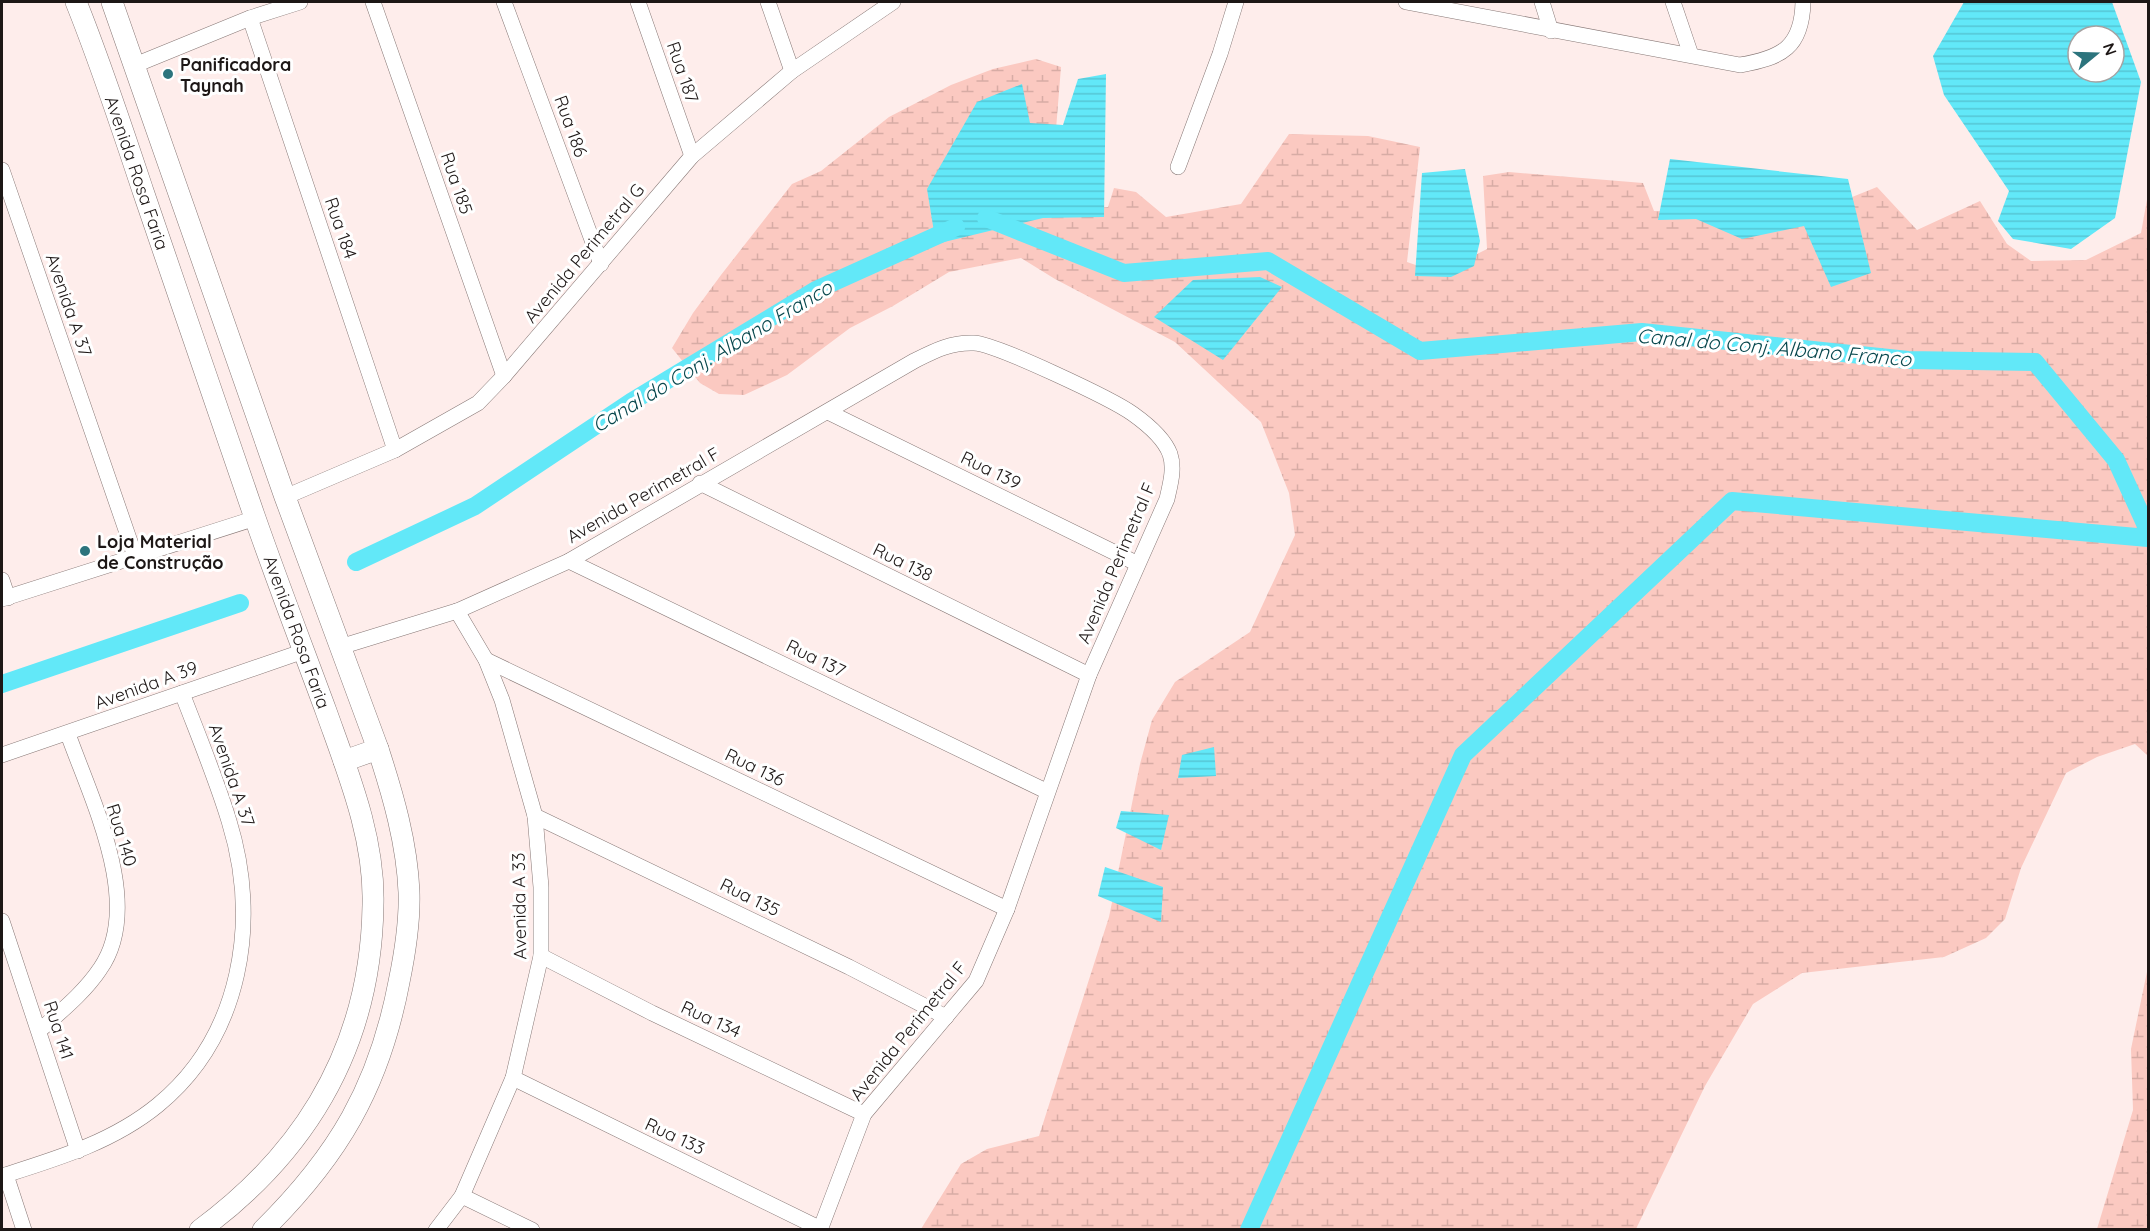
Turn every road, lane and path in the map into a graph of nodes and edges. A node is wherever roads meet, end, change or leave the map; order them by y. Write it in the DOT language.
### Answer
graph roads {
  1 [pos="76,2"];
  2 [pos="112,2"];
  3 [pos="300,2"];
  4 [pos="373,2"];
  5 [pos="504,2"];
  6 [pos="638,2"];
  7 [pos="768,2"];
  8 [pos="892,2"];
  9 [pos="1236,2"];
  10 [pos="1407,2"];
  11 [pos="1542,2"];
  12 [pos="1673,2"];
  13 [pos="1803,2"];
  14 [pos="250,18"];
  15 [pos="1551,31"];
  16 [pos="1691,55"];
  17 [pos="135,65"];
  18 [pos="792,71"];
  19 [pos="164,151"];
  20 [pos="692,156"];
  21 [pos="133,161"];
  22 [pos="1178,167"];
  23 [pos="2,170"];
  24 [pos="601,264"];
  25 [pos="504,376"];
  26 [pos="828,412"];
  27 [pos="395,450"];
  28 [pos="700,483"];
  29 [pos="285,497"];
  30 [pos="255,518"];
  31 [pos="135,556"];
  32 [pos="569,561"];
  33 [pos="1136,563"];
  34 [pos="2,580"];
  35 [pos="5,598"];
  36 [pos="457,611"];
  37 [pos="340,647"];
  38 [pos="304,651"];
  39 [pos="486,660"];
  40 [pos="1089,675"];
  41 [pos="182,693"];
  42 [pos="68,734"];
  43 [pos="378,749"];
  44 [pos="2,755"];
  45 [pos="344,761"];
  46 [pos="1046,791"];
  47 [pos="535,816"];
  48 [pos="1007,909"];
  49 [pos="2,921"];
  50 [pos="542,956"];
  51 [pos="946,1017"];
  52 [pos="39,1031"];
  53 [pos="513,1078"];
  54 [pos="864,1114"];
  55 [pos="78,1151"];
  56 [pos="4,1176"];
  57 [pos="462,1196"];
  58 [pos="820,1229"];
  59 [pos="24,1230"];
  60 [pos="200,1230"];
  61 [pos="263,1230"];
  62 [pos="436,1230"];
  63 [pos="532,1230"];
  1 -- 21 [label="street, Avenida Rosa Faria"];
  2 -- 17 [label="street, Avenida Rosa Faria"];
  3 -- 14 [label="street"];
  4 -- 25 [label="street, Rua 185"];
  5 -- 24 [label="street, Rua 186"];
  6 -- 20 [label="street, Rua 187"];
  7 -- 18 [label="street"];
  8 -- 18 [label="street, Avenida Perimetral G"];
  9 -- 22 [label="street"];
  10 -- 15 [label="street"];
  11 -- 15 [label="street"];
  12 -- 16 [label="street"];
  13 -- 16 [label="street"];
  14 -- 17 [label="street"];
  14 -- 27 [label="street, Rua 184"];
  15 -- 16 [label="street"];
  17 -- 19 [label="street, Avenida Rosa Faria"];
  18 -- 20 [label="street, Avenida Perimetral G"];
  19 -- 21 [label="street"];
  19 -- 29 [label="street, Avenida Rosa Faria"];
  20 -- 24 [label="street, Avenida Perimetral G"];
  21 -- 30 [label="street, Avenida Rosa Faria"];
  23 -- 31 [label="street, Avenida A 37"];
  24 -- 25 [label="street, Avenida Perimetral G"];
  25 -- 27 [label="street, Avenida Perimetral G"];
  26 -- 28 [label="street, Avenida Perimetral F"];
  26 -- 33 [label="street, Rua 139"];
  26 -- 33 [label="street, Avenida Perimetral F"];
  27 -- 29 [label="street, Avenida Perimetral G"];
  28 -- 32 [label="street, Avenida Perimetral F"];
  28 -- 40 [label="street, Rua 138"];
  29 -- 37 [label="street, Avenida Rosa Faria"];
  30 -- 31 [label="street"];
  30 -- 38 [label="street, Avenida Rosa Faria"];
  31 -- 35 [label="street"];
  32 -- 36 [label="street, Avenida Perimetral F"];
  32 -- 46 [label="street, Rua 137"];
  33 -- 40 [label="street, Avenida Perimetral F"];
  34 -- 35 [label="street"];
  36 -- 37 [label="street, Avenida Perimetral F"];
  36 -- 39 [label="street, Avenida A 33"];
  37 -- 43 [label="street, Avenida Rosa Faria"];
  38 -- 41 [label="street, Avenida A 39"];
  38 -- 45 [label="street, Avenida Rosa Faria"];
  39 -- 47 [label="street, Avenida A 33"];
  39 -- 48 [label="street, Rua 136"];
  40 -- 46 [label="street, Avenida Perimetral F"];
  41 -- 42 [label="street, Avenida A 39"];
  41 -- 55 [label="street, Avenida A 37"];
  42 -- 44 [label="street, Avenida A 39"];
  42 -- 52 [label="street, Rua 140"];
  43 -- 45 [label="street"];
  43 -- 61 [label="street, Avenida Rosa Faria"];
  45 -- 60 [label="street, Avenida Rosa Faria"];
  46 -- 48 [label="street, Avenida Perimetral F"];
  47 -- 50 [label="street, Avenida A 33"];
  47 -- 51 [label="street, Rua 135"];
  48 -- 51 [label="street, Avenida Perimetral F"];
  49 -- 52 [label="street, Rua 141"];
  50 -- 53 [label="street, Avenida A 33"];
  50 -- 54 [label="street, Rua 134"];
  51 -- 54 [label="street, Avenida Perimetral F"];
  52 -- 55 [label="street, Rua 141"];
  53 -- 57 [label="street, Avenida A 33"];
  53 -- 58 [label="street, Rua 133"];
  54 -- 58 [label="street, Avenida Perimetral F"];
  55 -- 56 [label="street, Avenida A 37"];
  56 -- 59 [label="street"];
  57 -- 62 [label="street, Avenida A 33"];
  57 -- 63 [label="street"];
}
